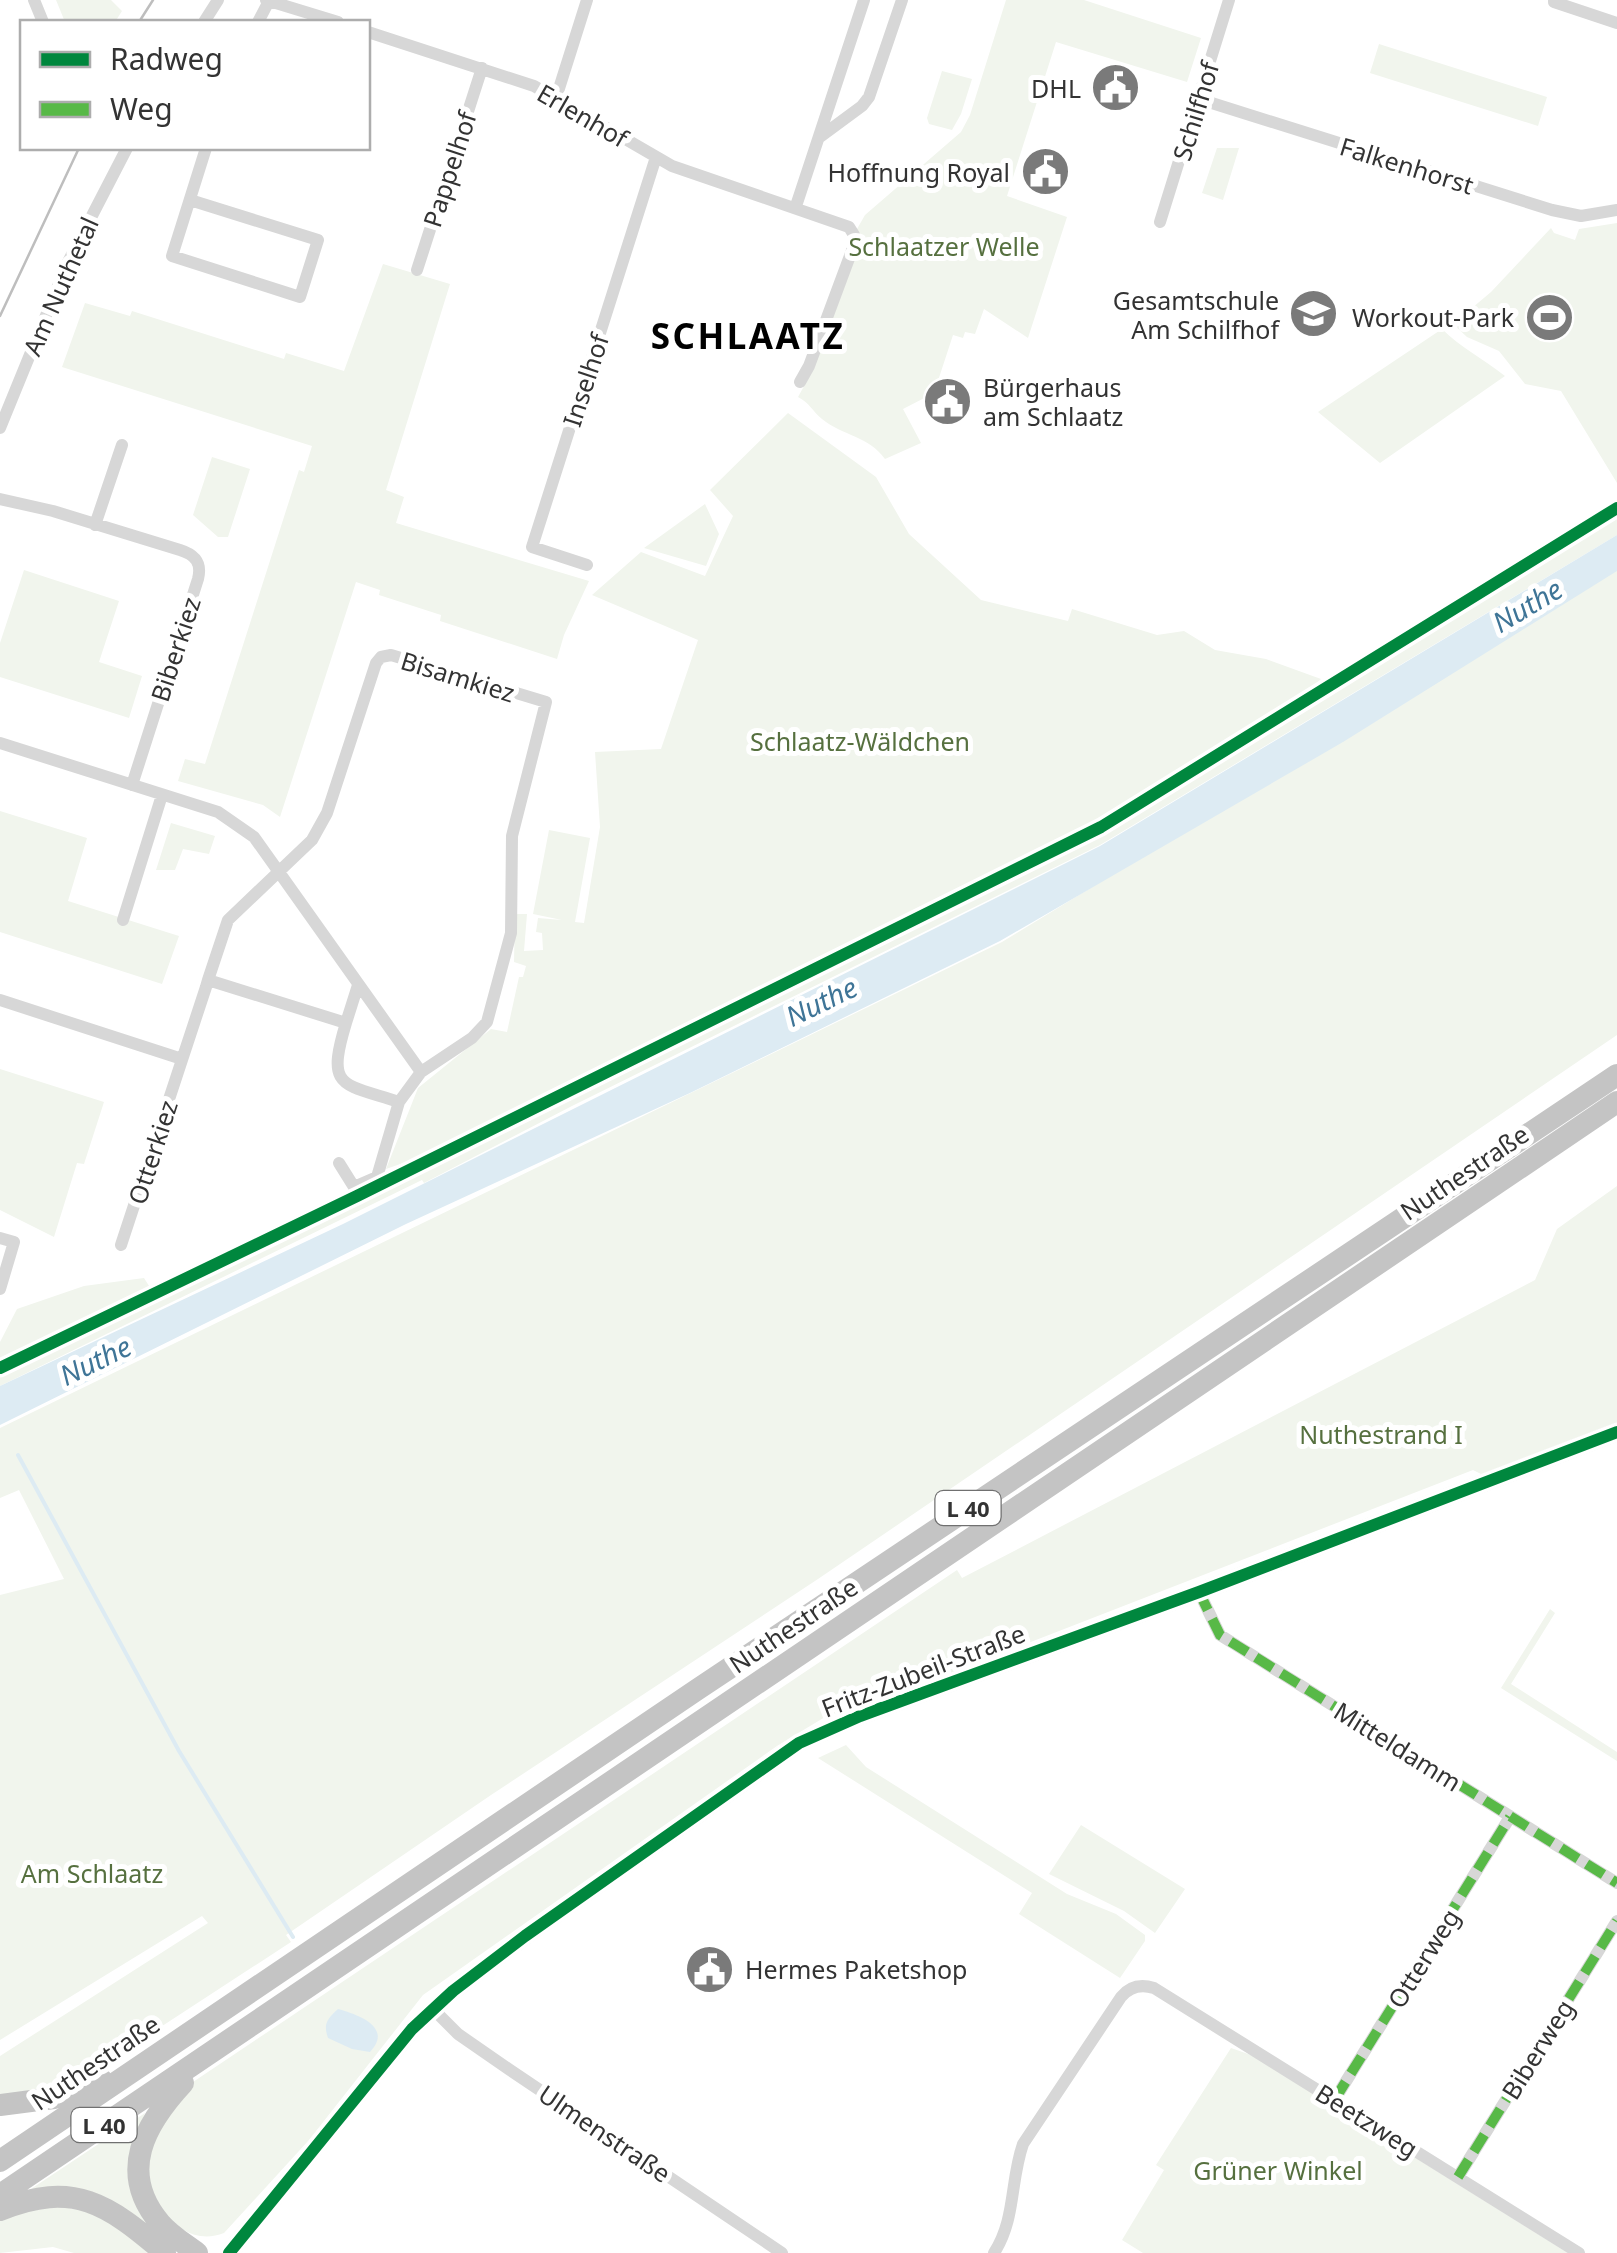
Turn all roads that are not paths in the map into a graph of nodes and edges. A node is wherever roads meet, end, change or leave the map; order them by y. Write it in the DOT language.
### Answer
graph roads {
  1 [pos="587,0"];
  2 [pos="864,0"];
  3 [pos="902,0"];
  4 [pos="1229,0"];
  5 [pos="1554,0"];
  6 [pos="267,1"];
  7 [pos="331,20"];
  8 [pos="1617,22"];
  9 [pos="370,33"];
  10 [pos="482,68"];
  11 [pos="556,98"];
  12 [pos="1200,99"];
  13 [pos="820,136"];
  14 [pos="126,150"];
  15 [pos="205,150"];
  16 [pos="656,157"];
  17 [pos="190,200"];
  18 [pos="796,206"];
  19 [pos="1617,210"];
  20 [pos="1160,222"];
  21 [pos="417,270"];
  22 [pos="800,382"];
  23 [pos="0,428"];
  24 [pos="122,445"];
  25 [pos="0,499"];
  26 [pos="96,525"];
  27 [pos="587,565"];
  28 [pos="0,743"];
  29 [pos="132,785"];
  30 [pos="162,794"];
  31 [pos="278,871"];
  32 [pos="123,920"];
  33 [pos="208,980"];
  34 [pos="358,985"];
  35 [pos="0,1000"];
  36 [pos="346,1023"];
  37 [pos="182,1058"];
  38 [pos="421,1072"];
  39 [pos="1617,1074"];
  40 [pos="398,1102"];
  41 [pos="1617,1102"];
  42 [pos="340,1164"];
  43 [pos="0,1238"];
  44 [pos="122,1246"];
  45 [pos="0,1289"];
  46 [pos="1617,1432"];
  47 [pos="1198,1592"];
  48 [pos="1510,1816"];
  49 [pos="1617,1883"];
  50 [pos="1617,1921"];
  51 [pos="432,2008"];
  52 [pos="207,2056"];
  53 [pos="142,2063"];
  54 [pos="1335,2099"];
  55 [pos="0,2105"];
  56 [pos="0,2161"];
  57 [pos="1458,2176"];
  58 [pos="0,2195"];
  59 [pos="0,2210"];
  60 [pos="165,2253"];
  61 [pos="197,2253"];
  62 [pos="229,2253"];
  63 [pos="782,2253"];
  64 [pos="994,2253"];
  65 [pos="1579,2253"];
  1 -- 11 [label="street"];
  2 -- 13 [label="street"];
  3 -- 13 [label="street"];
  4 -- 12 [label="street, Schilfhof"];
  5 -- 8 [label="street"];
  6 -- 7 [label="street"];
  9 -- 10 [label="street, Erlenhof"];
  10 -- 11 [label="street, Erlenhof"];
  10 -- 21 [label="street, Pappelhof"];
  11 -- 16 [label="street, Erlenhof"];
  12 -- 19 [label="street, Falkenhorst"];
  12 -- 20 [label="street, Schilfhof"];
  13 -- 18 [label="street"];
  14 -- 23 [label="street, Am Nuthetal"];
  15 -- 17 [label="street"];
  16 -- 18 [label="street, Erlenhof"];
  16 -- 27 [label="street, Inselhof"];
  17 -- 17 [label="street"];
  18 -- 22 [label="street, Erlenhof"];
  24 -- 26 [label="street"];
  25 -- 26 [label="street, Biberkiez"];
  26 -- 29 [label="street, Biberkiez"];
  28 -- 29 [label="street"];
  29 -- 30 [label="street"];
  30 -- 31 [label="street"];
  30 -- 32 [label="street"];
  31 -- 33 [label="street, Otterkiez"];
  31 -- 34 [label="street"];
  31 -- 38 [label="street, Bisamkiez"];
  33 -- 36 [label="street"];
  33 -- 37 [label="street, Otterkiez"];
  34 -- 36 [label="street"];
  34 -- 38 [label="street"];
  35 -- 37 [label="street"];
  36 -- 40 [label="street"];
  37 -- 44 [label="street, Otterkiez"];
  38 -- 40 [label="street, Bisamkiez"];
  39 -- 53 [label="highway, Nuthestraße / L 40"];
  40 -- 42 [label="street, Bisamkiez"];
  41 -- 52 [label="highway, Nuthestraße / L 40"];
  43 -- 45 [label="street"];
  46 -- 47 [label="street, Fritz-Zubeil-Straße"];
  47 -- 48 [label="street, Mitteldamm"];
  47 -- 51 [label="street, Fritz-Zubeil-Straße"];
  48 -- 49 [label="street, Mitteldamm"];
  48 -- 54 [label="street, Otterweg"];
  50 -- 57 [label="street, Biberweg"];
  51 -- 62 [label="street, Fritz-Zubeil-Straße"];
  51 -- 63 [label="street, Ulmenstraße"];
  52 -- 58 [label="highway, Nuthestraße / L 40"];
  52 -- 61 [label="highway"];
  53 -- 55 [label="highway"];
  53 -- 56 [label="highway, Nuthestraße / L 40"];
  54 -- 57 [label="street, Beetzweg"];
  54 -- 64 [label="street, Beetzweg"];
  57 -- 65 [label="street, Beetzweg"];
  59 -- 60 [label="highway"];
}
